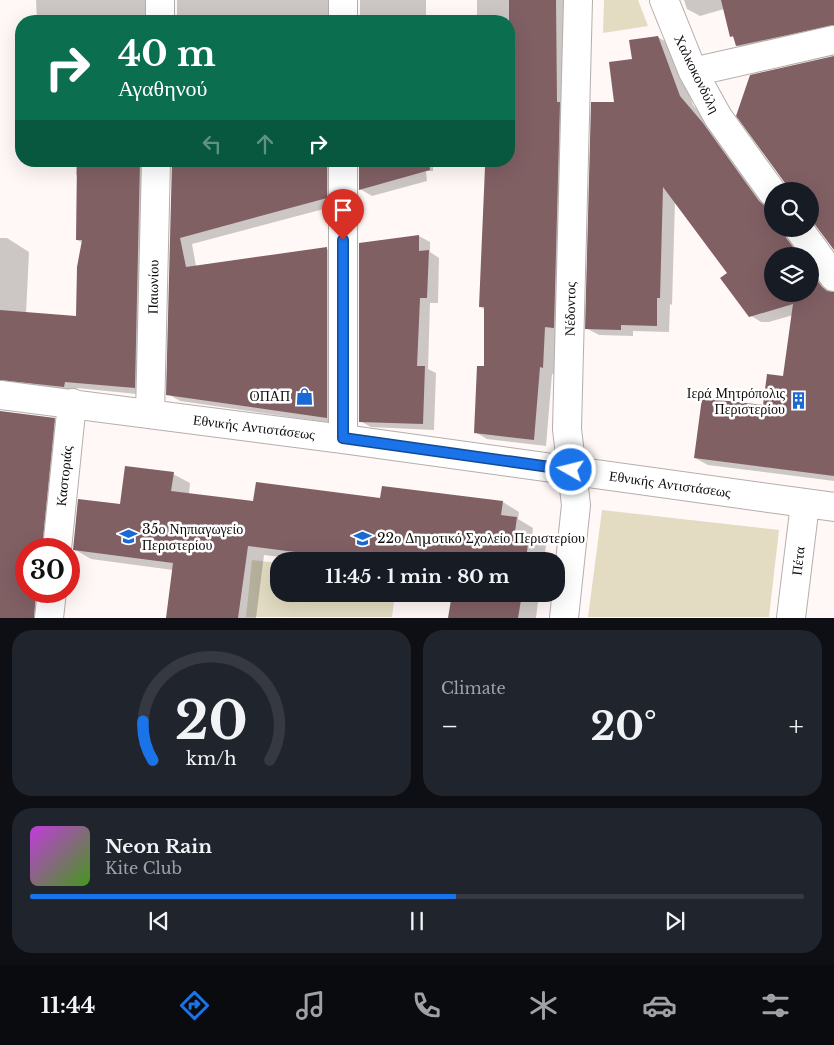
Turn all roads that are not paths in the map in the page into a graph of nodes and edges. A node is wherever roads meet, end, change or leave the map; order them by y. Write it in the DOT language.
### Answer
graph roads {
  1 [pos="160,0"];
  2 [pos="343,0"];
  3 [pos="578,0"];
  4 [pos="664,0"];
  5 [pos="160,15"];
  6 [pos="343,15"];
  7 [pos="834,40"];
  8 [pos="693,72"];
  9 [pos="156,167"];
  10 [pos="343,167"];
  11 [pos="765,182"];
  12 [pos="805,237"];
  13 [pos="834,277"];
  14 [pos="0,395"];
  15 [pos="72,403"];
  16 [pos="150,414"];
  17 [pos="343,438"];
  18 [pos="571,470"];
  19 [pos="806,504"];
  20 [pos="834,507"];
  21 [pos="58,538"];
  22 [pos="51,603"];
  23 [pos="49,618"];
  24 [pos="564,618"];
  25 [pos="791,618"];
  1 -- 5 [label="street"];
  2 -- 6 [label="street"];
  3 -- 18 [label="street, Νέδοντος"];
  4 -- 8 [label="street, Χαλκοκονδύλη"];
  7 -- 8 [label="street"];
  8 -- 11 [label="street, Χαλκοκονδύλη"];
  9 -- 16 [label="street, Παιωνίου"];
  10 -- 17 [label="street"];
  12 -- 13 [label="street"];
  14 -- 15 [label="street, Εθνικής Αντιστάσεως"];
  15 -- 16 [label="street, Εθνικής Αντιστάσεως"];
  15 -- 21 [label="street, Καστοριάς"];
  16 -- 17 [label="street, Εθνικής Αντιστάσεως"];
  17 -- 18 [label="street, Εθνικής Αντιστάσεως"];
  18 -- 19 [label="street, Εθνικής Αντιστάσεως"];
  18 -- 24 [label="street, Νέδοντος"];
  19 -- 20 [label="street, Εθνικής Αντιστάσεως"];
  19 -- 25 [label="street, Πέτα"];
  22 -- 23 [label="street"];
}
